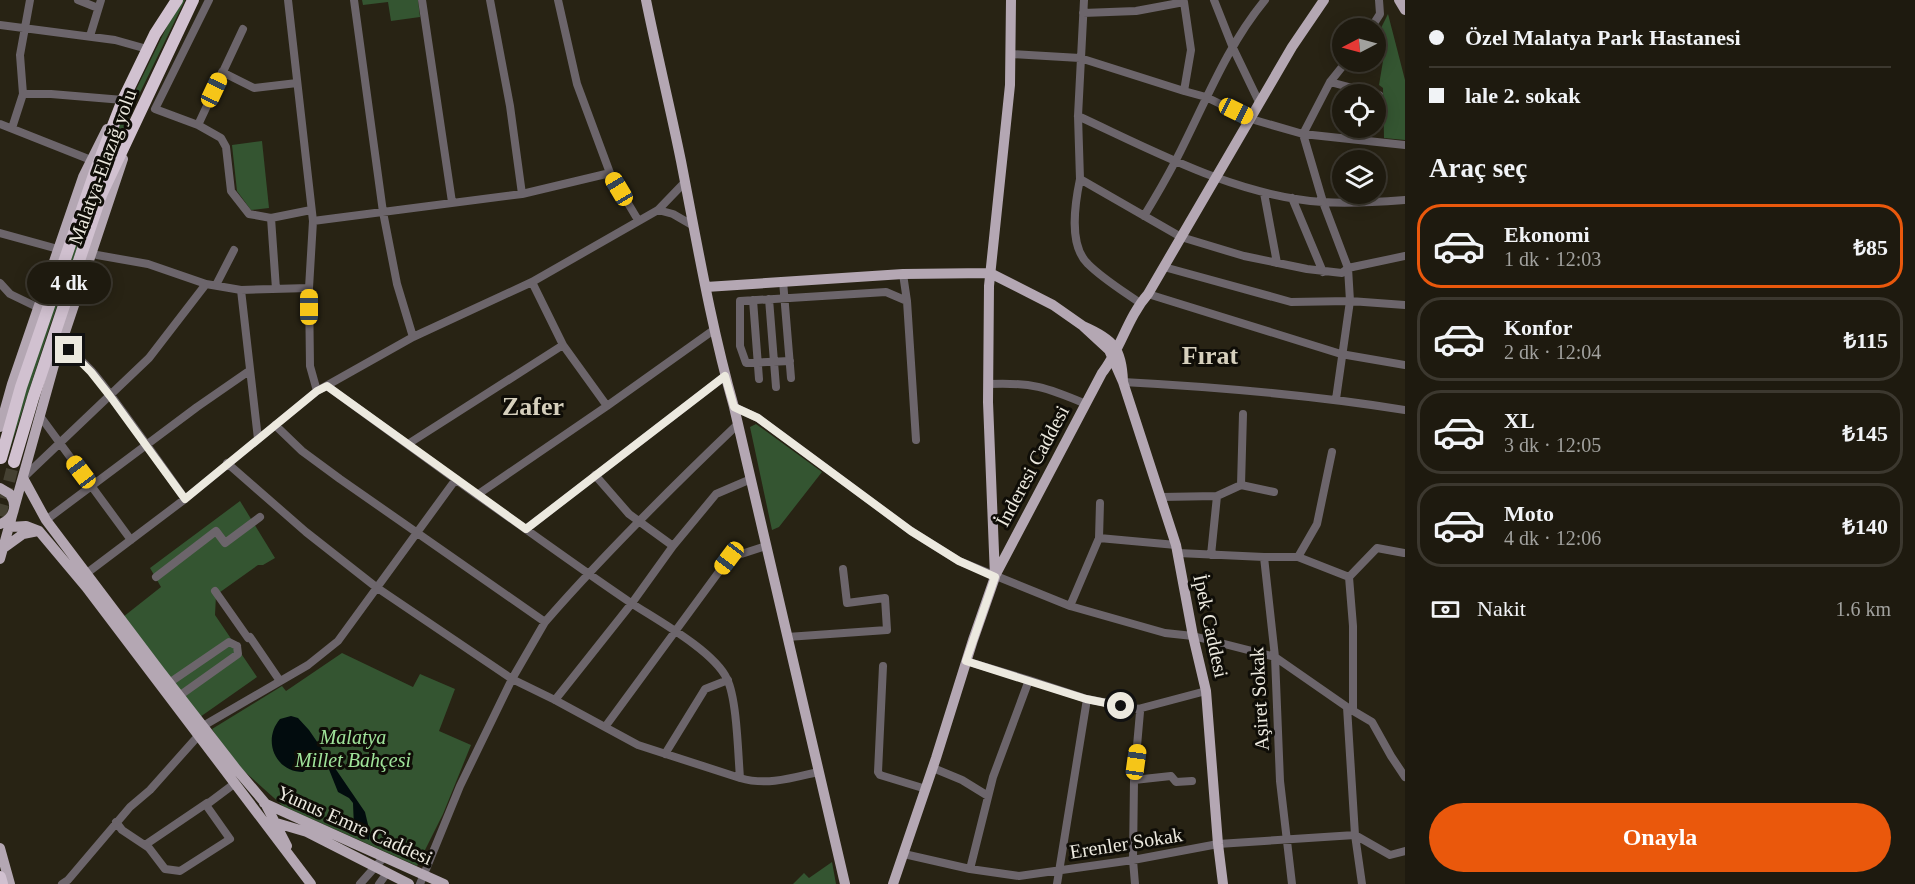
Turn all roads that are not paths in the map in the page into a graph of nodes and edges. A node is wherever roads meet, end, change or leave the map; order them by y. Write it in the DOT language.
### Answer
graph roads {
  1 [pos="30,0"];
  2 [pos="78,0"];
  3 [pos="194,0"];
  4 [pos="208,0"];
  5 [pos="288,0"];
  6 [pos="354,0"];
  7 [pos="422,0"];
  8 [pos="490,0"];
  9 [pos="558,0"];
  10 [pos="646,0"];
  11 [pos="1011,0"];
  12 [pos="1084,0"];
  13 [pos="1214,0"];
  14 [pos="1324,0"];
  15 [pos="1378,0"];
  16 [pos="1399,0"];
  17 [pos="1183,1"];
  18 [pos="175,2"];
  19 [pos="1260,2"];
  20 [pos="100,4"];
  21 [pos="1405,10"];
  22 [pos="1083,13"];
  23 [pos="1377,18"];
  24 [pos="0,25"];
  25 [pos="25,28"];
  26 [pos="243,29"];
  27 [pos="90,36"];
  28 [pos="1233,48"];
  29 [pos="147,49"];
  30 [pos="1011,54"];
  31 [pos="1080,58"];
  32 [pos="222,72"];
  33 [pos="1338,72"];
  34 [pos="1330,82"];
  35 [pos="297,83"];
  36 [pos="1338,84"];
  37 [pos="1184,91"];
  38 [pos="23,94"];
  39 [pos="1206,97"];
  40 [pos="123,100"];
  41 [pos="1259,102"];
  42 [pos="139,114"];
  43 [pos="1078,116"];
  44 [pos="1251,118"];
  45 [pos="0,124"];
  46 [pos="198,124"];
  47 [pos="12,128"];
  48 [pos="1303,134"];
  49 [pos="1405,145"];
  50 [pos="90,160"];
  51 [pos="1176,161"];
  52 [pos="610,173"];
  53 [pos="1216,177"];
  54 [pos="1080,179"];
  55 [pos="684,183"];
  56 [pos="1264,193"];
  57 [pos="522,194"];
  58 [pos="1292,198"];
  59 [pos="1405,200"];
  60 [pos="452,202"];
  61 [pos="1323,202"];
  62 [pos="311,210"];
  63 [pos="658,210"];
  64 [pos="383,212"];
  65 [pos="1144,216"];
  66 [pos="271,218"];
  67 [pos="638,220"];
  68 [pos="313,221"];
  69 [pos="692,225"];
  70 [pos="0,233"];
  71 [pos="1181,237"];
  72 [pos="58,249"];
  73 [pos="234,250"];
  74 [pos="91,252"];
  75 [pos="1405,256"];
  76 [pos="1277,263"];
  77 [pos="1164,267"];
  78 [pos="1348,268"];
  79 [pos="1323,272"];
  80 [pos="990,273"];
  81 [pos="903,274"];
  82 [pos="783,281"];
  83 [pos="532,282"];
  84 [pos="0,283"];
  85 [pos="206,284"];
  86 [pos="216,285"];
  87 [pos="706,287"];
  88 [pos="309,288"];
  89 [pos="276,289"];
  90 [pos="241,290"];
  91 [pos="1148,294"];
  92 [pos="785,298"];
  93 [pos="769,299"];
  94 [pos="753,300"];
  95 [pos="907,301"];
  96 [pos="1350,301"];
  97 [pos="1140,303"];
  98 [pos="1405,305"];
  99 [pos="39,308"];
  100 [pos="715,330"];
  101 [pos="413,337"];
  102 [pos="60,345"];
  103 [pos="563,345"];
  104 [pos="1341,354"];
  105 [pos="1115,355"];
  106 [pos="790,361"];
  107 [pos="757,362"];
  108 [pos="774,362"];
  109 [pos="1405,365"];
  110 [pos="249,371"];
  111 [pos="725,376"];
  112 [pos="791,378"];
  113 [pos="759,379"];
  114 [pos="1123,382"];
  115 [pos="988,384"];
  116 [pos="327,386"];
  117 [pos="776,387"];
  118 [pos="317,391"];
  119 [pos="110,396"];
  120 [pos="1336,399"];
  121 [pos="1086,404"];
  122 [pos="606,406"];
  123 [pos="734,407"];
  124 [pos="1405,410"];
  125 [pos="1243,414"];
  126 [pos="40,416"];
  127 [pos="738,424"];
  128 [pos="274,425"];
  129 [pos="0,428"];
  130 [pos="258,439"];
  131 [pos="916,440"];
  132 [pos="60,443"];
  133 [pos="408,444"];
  134 [pos="147,445"];
  135 [pos="1332,452"];
  136 [pos="1,458"];
  137 [pos="14,462"];
  138 [pos="228,463"];
  139 [pos="595,475"];
  140 [pos="23,478"];
  141 [pos="456,479"];
  142 [pos="751,479"];
  143 [pos="1241,485"];
  144 [pos="92,487"];
  145 [pos="0,488"];
  146 [pos="1274,492"];
  147 [pos="477,495"];
  148 [pos="1217,496"];
  149 [pos="1161,497"];
  150 [pos="185,499"];
  151 [pos="1100,502"];
  152 [pos="14,511"];
  153 [pos="260,517"];
  154 [pos="46,520"];
  155 [pos="639,520"];
  156 [pos="5,526"];
  157 [pos="526,529"];
  158 [pos="39,531"];
  159 [pos="417,532"];
  160 [pos="0,536"];
  161 [pos="1099,538"];
  162 [pos="131,540"];
  163 [pos="673,546"];
  164 [pos="766,546"];
  165 [pos="1177,549"];
  166 [pos="1404,553"];
  167 [pos="1,554"];
  168 [pos="1211,555"];
  169 [pos="1264,557"];
  170 [pos="1298,557"];
  171 [pos="843,569"];
  172 [pos="588,573"];
  173 [pos="82,576"];
  174 [pos="156,577"];
  175 [pos="995,577"];
  176 [pos="1349,577"];
  177 [pos="376,587"];
  178 [pos="215,591"];
  179 [pos="632,603"];
  180 [pos="1070,606"];
  181 [pos="545,622"];
  182 [pos="675,630"];
  183 [pos="259,631"];
  184 [pos="1193,636"];
  185 [pos="249,638"];
  186 [pos="787,638"];
  187 [pos="237,646"];
  188 [pos="1275,657"];
  189 [pos="966,661"];
  190 [pos="883,666"];
  191 [pos="726,676"];
  192 [pos="512,679"];
  193 [pos="1029,680"];
  194 [pos="280,681"];
  195 [pos="169,684"];
  196 [pos="1206,691"];
  197 [pos="179,696"];
  198 [pos="1086,699"];
  199 [pos="555,700"];
  200 [pos="1138,709"];
  201 [pos="1350,709"];
  202 [pos="605,727"];
  203 [pos="201,730"];
  204 [pos="665,754"];
  205 [pos="933,768"];
  206 [pos="818,772"];
  207 [pos="1405,777"];
  208 [pos="740,778"];
  209 [pos="1134,780"];
  210 [pos="1192,781"];
  211 [pos="234,784"];
  212 [pos="926,789"];
  213 [pos="988,796"];
  214 [pos="207,803"];
  215 [pos="265,803"];
  216 [pos="252,807"];
  217 [pos="264,822"];
  218 [pos="276,822"];
  219 [pos="116,823"];
  220 [pos="1355,835"];
  221 [pos="1286,838"];
  222 [pos="1218,844"];
  223 [pos="145,845"];
  224 [pos="0,848"];
  225 [pos="1405,851"];
  226 [pos="904,854"];
  227 [pos="384,857"];
  228 [pos="293,860"];
  229 [pos="1133,860"];
  230 [pos="375,867"];
  231 [pos="970,869"];
  232 [pos="1059,870"];
  233 [pos="387,873"];
  234 [pos="0,877"];
  235 [pos="422,879"];
  236 [pos="67,883"];
  237 [pos="847,883"];
  238 [pos="2,884"];
  239 [pos="10,884"];
  240 [pos="311,884"];
  241 [pos="360,884"];
  242 [pos="379,884"];
  243 [pos="409,884"];
  244 [pos="444,884"];
  245 [pos="893,884"];
  246 [pos="1057,884"];
  247 [pos="1135,884"];
  248 [pos="1223,884"];
  249 [pos="1292,884"];
  250 [pos="1362,884"];
  1 -- 25 [label="street"];
  2 -- 20 [label="street"];
  3 -- 42 [label="highway, Malatya-Elazığ yolu"];
  4 -- 46 [label="street"];
  5 -- 35 [label="street"];
  6 -- 64 [label="street"];
  7 -- 60 [label="street"];
  8 -- 57 [label="street"];
  9 -- 52 [label="street"];
  10 -- 55 [label="main road"];
  11 -- 30 [label="main road"];
  12 -- 22 [label="street"];
  13 -- 28 [label="street"];
  14 -- 41 [label="main road, İnderesi Caddesi"];
  15 -- 23 [label="street"];
  16 -- 21 [label="main road"];
  17 -- 22 [label="street"];
  17 -- 37 [label="street"];
  18 -- 29 [label="highway"];
  19 -- 28 [label="street"];
  20 -- 27 [label="street"];
  22 -- 31 [label="street"];
  24 -- 25 [label="street"];
  25 -- 27 [label="street"];
  25 -- 38 [label="street"];
  26 -- 32 [label="street"];
  27 -- 29 [label="street"];
  28 -- 39 [label="street"];
  28 -- 41 [label="street"];
  29 -- 40 [label="highway"];
  30 -- 31 [label="street"];
  30 -- 80 [label="main road"];
  31 -- 37 [label="street"];
  31 -- 43 [label="street"];
  32 -- 35 [label="street"];
  32 -- 46 [label="street"];
  33 -- 34 [label="street"];
  34 -- 36 [label="street"];
  34 -- 48 [label="street"];
  35 -- 62 [label="street"];
  37 -- 39 [label="street"];
  38 -- 40 [label="street"];
  38 -- 47 [label="street"];
  39 -- 44 [label="street"];
  39 -- 51 [label="street"];
  40 -- 50 [label="main road"];
  40 -- 136 [label="highway"];
  41 -- 44 [label="main road, İnderesi Caddesi"];
  42 -- 74 [label="main road, Malatya-Elazığ yolu"];
  42 -- 137 [label="highway"];
  43 -- 51 [label="street"];
  43 -- 54 [label="street"];
  44 -- 48 [label="street"];
  44 -- 53 [label="main road, İnderesi Caddesi"];
  45 -- 47 [label="street"];
  46 -- 66 [label="street"];
  47 -- 50 [label="street"];
  48 -- 49 [label="street"];
  48 -- 61 [label="street"];
  50 -- 72 [label="main road"];
  51 -- 53 [label="street"];
  51 -- 65 [label="street"];
  52 -- 57 [label="street"];
  52 -- 67 [label="street"];
  53 -- 56 [label="street"];
  53 -- 71 [label="main road, İnderesi Caddesi"];
  54 -- 65 [label="street"];
  54 -- 97 [label="street"];
  55 -- 63 [label="street"];
  55 -- 69 [label="main road"];
  56 -- 58 [label="street"];
  56 -- 76 [label="street"];
  57 -- 60 [label="street"];
  58 -- 61 [label="street"];
  58 -- 79 [label="street"];
  59 -- 61 [label="street"];
  60 -- 64 [label="street"];
  61 -- 78 [label="street"];
  62 -- 66 [label="street"];
  62 -- 68 [label="street"];
  63 -- 67 [label="street"];
  63 -- 69 [label="street"];
  64 -- 68 [label="street"];
  64 -- 101 [label="street"];
  65 -- 71 [label="street"];
  66 -- 89 [label="street"];
  67 -- 83 [label="street"];
  68 -- 88 [label="street"];
  69 -- 87 [label="main road"];
  70 -- 72 [label="street"];
  71 -- 76 [label="street"];
  71 -- 77 [label="main road, İnderesi Caddesi"];
  72 -- 99 [label="main road"];
  73 -- 86 [label="street"];
  74 -- 85 [label="street"];
  74 -- 102 [label="main road, Malatya-Elazığ yolu"];
  75 -- 78 [label="street"];
  76 -- 79 [label="street"];
  77 -- 91 [label="main road, İnderesi Caddesi"];
  77 -- 96 [label="street"];
  78 -- 79 [label="street"];
  78 -- 96 [label="street"];
  80 -- 81 [label="main road"];
  80 -- 105 [label="main road, İpek Caddesi"];
  80 -- 115 [label="main road"];
  81 -- 82 [label="main road"];
  81 -- 95 [label="street"];
  82 -- 87 [label="main road"];
  82 -- 92 [label="street"];
  83 -- 101 [label="street"];
  83 -- 103 [label="street"];
  84 -- 99 [label="street"];
  85 -- 86 [label="street"];
  85 -- 119 [label="street"];
  86 -- 90 [label="street"];
  87 -- 100 [label="main road"];
  88 -- 89 [label="street"];
  88 -- 118 [label="street"];
  89 -- 90 [label="street"];
  90 -- 110 [label="street"];
  91 -- 97 [label="main road, İnderesi Caddesi"];
  91 -- 104 [label="street"];
  92 -- 93 [label="street"];
  92 -- 95 [label="street"];
  92 -- 106 [label="street"];
  93 -- 94 [label="street"];
  93 -- 108 [label="street"];
  94 -- 107 [label="street"];
  94 -- 107 [label="street"];
  95 -- 131 [label="street"];
  96 -- 98 [label="street"];
  96 -- 104 [label="street"];
  97 -- 105 [label="main road, İnderesi Caddesi"];
  99 -- 129 [label="main road"];
  100 -- 111 [label="main road"];
  100 -- 122 [label="street"];
  101 -- 116 [label="street"];
  102 -- 119 [label="street"];
  102 -- 126 [label="main road, Malatya-Elazığ yolu"];
  103 -- 122 [label="street"];
  103 -- 133 [label="street"];
  104 -- 109 [label="street"];
  104 -- 120 [label="street"];
  105 -- 114 [label="main road, İpek Caddesi"];
  105 -- 121 [label="main road, İnderesi Caddesi"];
  106 -- 108 [label="street"];
  106 -- 112 [label="street"];
  107 -- 108 [label="street"];
  107 -- 113 [label="street"];
  108 -- 117 [label="street"];
  110 -- 130 [label="street"];
  110 -- 134 [label="street"];
  111 -- 123 [label="main road"];
  111 -- 139 [label="street"];
  114 -- 120 [label="street"];
  114 -- 149 [label="main road, İpek Caddesi"];
  115 -- 121 [label="street"];
  115 -- 175 [label="main road"];
  116 -- 118 [label="street"];
  116 -- 133 [label="street"];
  118 -- 128 [label="street"];
  119 -- 132 [label="street"];
  119 -- 134 [label="street"];
  120 -- 124 [label="street"];
  121 -- 175 [label="main road, İnderesi Caddesi"];
  122 -- 147 [label="street"];
  123 -- 127 [label="main road"];
  123 -- 175 [label="street"];
  125 -- 143 [label="street"];
  126 -- 132 [label="street"];
  126 -- 140 [label="main road, Malatya-Elazığ yolu"];
  127 -- 142 [label="main road"];
  127 -- 155 [label="street"];
  128 -- 130 [label="street"];
  128 -- 159 [label="street"];
  130 -- 138 [label="street"];
  132 -- 140 [label="street"];
  132 -- 144 [label="street"];
  133 -- 141 [label="street"];
  134 -- 144 [label="street"];
  134 -- 150 [label="street"];
  135 -- 170 [label="street"];
  138 -- 150 [label="street"];
  138 -- 177 [label="street"];
  139 -- 155 [label="street"];
  139 -- 157 [label="street"];
  140 -- 152 [label="main road, Malatya-Elazığ yolu"];
  140 -- 154 [label="main road"];
  141 -- 147 [label="street"];
  141 -- 159 [label="street"];
  142 -- 163 [label="street"];
  142 -- 164 [label="main road"];
  143 -- 146 [label="street"];
  143 -- 148 [label="street"];
  144 -- 154 [label="street"];
  144 -- 162 [label="street"];
  145 -- 152 [label="main road"];
  147 -- 157 [label="street"];
  148 -- 149 [label="street"];
  148 -- 168 [label="street"];
  149 -- 165 [label="main road, İpek Caddesi"];
  150 -- 162 [label="street"];
  151 -- 161 [label="street"];
  152 -- 156 [label="main road"];
  153 -- 174 [label="street"];
  154 -- 173 [label="main road"];
  155 -- 163 [label="street"];
  155 -- 172 [label="street"];
  156 -- 158 [label="main road"];
  156 -- 167 [label="main road"];
  157 -- 172 [label="street"];
  158 -- 167 [label="main road"];
  158 -- 173 [label="main road"];
  159 -- 177 [label="street"];
  159 -- 181 [label="street"];
  160 -- 167 [label="main road"];
  161 -- 165 [label="street"];
  161 -- 180 [label="street"];
  162 -- 173 [label="street"];
  163 -- 179 [label="street"];
  164 -- 182 [label="street"];
  164 -- 186 [label="main road"];
  165 -- 168 [label="street"];
  165 -- 184 [label="main road, İpek Caddesi"];
  166 -- 176 [label="street"];
  168 -- 169 [label="street"];
  169 -- 170 [label="street"];
  169 -- 188 [label="street, Aşiret Sokak"];
  170 -- 176 [label="street"];
  171 -- 186 [label="street"];
  172 -- 179 [label="street"];
  172 -- 181 [label="street"];
  173 -- 195 [label="main road"];
  173 -- 203 [label="main road"];
  175 -- 180 [label="street"];
  175 -- 189 [label="main road"];
  176 -- 201 [label="street"];
  177 -- 192 [label="street"];
  177 -- 194 [label="street"];
  178 -- 185 [label="street"];
  179 -- 182 [label="street"];
  179 -- 199 [label="street"];
  180 -- 184 [label="street"];
  181 -- 192 [label="street"];
  182 -- 191 [label="street"];
  182 -- 202 [label="street"];
  183 -- 185 [label="street"];
  184 -- 188 [label="street"];
  184 -- 196 [label="main road, İpek Caddesi"];
  185 -- 187 [label="street"];
  185 -- 194 [label="street"];
  186 -- 206 [label="main road"];
  187 -- 195 [label="street"];
  187 -- 197 [label="street"];
  188 -- 201 [label="street"];
  188 -- 221 [label="street, Aşiret Sokak"];
  189 -- 193 [label="street"];
  189 -- 205 [label="main road"];
  190 -- 212 [label="street"];
  191 -- 204 [label="street"];
  191 -- 208 [label="street"];
  192 -- 199 [label="street"];
  192 -- 235 [label="street"];
  193 -- 198 [label="street"];
  193 -- 213 [label="street"];
  194 -- 203 [label="street"];
  195 -- 197 [label="main road"];
  196 -- 200 [label="street"];
  196 -- 222 [label="main road, İpek Caddesi"];
  197 -- 203 [label="main road"];
  198 -- 200 [label="street"];
  198 -- 232 [label="street"];
  199 -- 202 [label="street"];
  200 -- 209 [label="street"];
  201 -- 207 [label="street"];
  201 -- 220 [label="street"];
  202 -- 204 [label="street"];
  203 -- 211 [label="main road"];
  203 -- 215 [label="main road"];
  203 -- 219 [label="street"];
  204 -- 208 [label="street"];
  205 -- 212 [label="main road"];
  205 -- 213 [label="street"];
  206 -- 208 [label="street"];
  206 -- 237 [label="main road"];
  209 -- 210 [label="street"];
  209 -- 229 [label="street"];
  211 -- 214 [label="street"];
  211 -- 216 [label="main road"];
  212 -- 226 [label="main road"];
  213 -- 231 [label="street"];
  214 -- 223 [label="street"];
  214 -- 223 [label="street"];
  215 -- 216 [label="main road, Yunus Emre Caddesi"];
  215 -- 218 [label="main road"];
  215 -- 227 [label="main road, Yunus Emre Caddesi"];
  216 -- 217 [label="main road"];
  217 -- 218 [label="main road, Yunus Emre Caddesi"];
  217 -- 228 [label="main road"];
  218 -- 228 [label="main road"];
  218 -- 230 [label="main road, Yunus Emre Caddesi"];
  219 -- 223 [label="street"];
  219 -- 236 [label="street"];
  220 -- 221 [label="street, Erenler Sokak"];
  220 -- 225 [label="street"];
  220 -- 250 [label="street"];
  221 -- 222 [label="street, Erenler Sokak"];
  221 -- 249 [label="street, Aşiret Sokak"];
  222 -- 229 [label="street, Erenler Sokak"];
  222 -- 248 [label="main road, İpek Caddesi"];
  224 -- 239 [label="main road"];
  226 -- 231 [label="street, Erenler Sokak"];
  226 -- 245 [label="main road"];
  227 -- 230 [label="street"];
  227 -- 235 [label="main road, Yunus Emre Caddesi"];
  228 -- 240 [label="main road"];
  229 -- 232 [label="street, Erenler Sokak"];
  229 -- 247 [label="street"];
  230 -- 233 [label="main road, Yunus Emre Caddesi"];
  230 -- 241 [label="street"];
  231 -- 232 [label="street, Erenler Sokak"];
  232 -- 246 [label="street"];
  233 -- 242 [label="street"];
  233 -- 243 [label="main road, Yunus Emre Caddesi"];
  234 -- 238 [label="highway"];
  235 -- 244 [label="main road, Yunus Emre Caddesi"];
}
